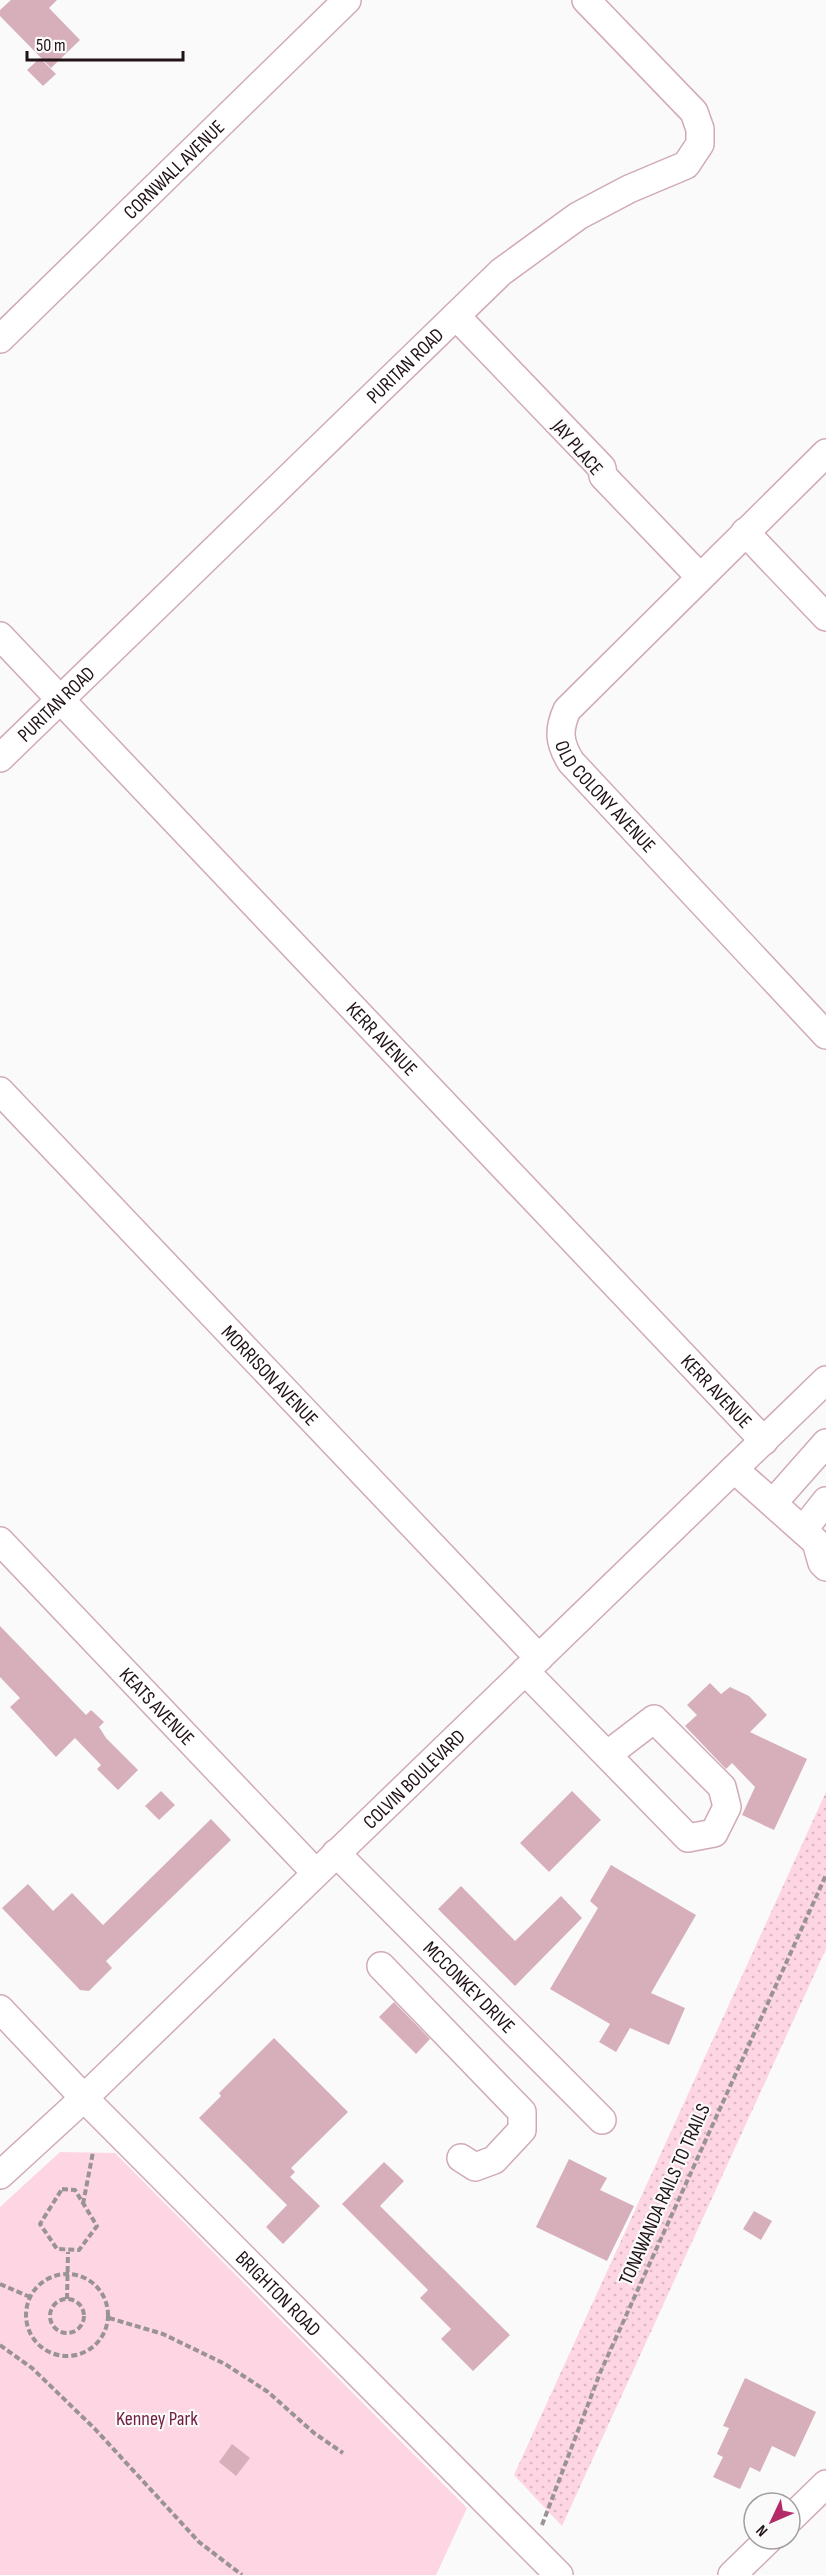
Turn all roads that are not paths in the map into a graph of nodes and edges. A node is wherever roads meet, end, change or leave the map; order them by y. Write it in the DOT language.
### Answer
graph roads {
  1 [pos="347,0"];
  2 [pos="586,0"];
  3 [pos="456,316"];
  4 [pos="0,339"];
  5 [pos="826,453"];
  6 [pos="745,532"];
  7 [pos="700,577"];
  8 [pos="826,617"];
  9 [pos="0,636"];
  10 [pos="60,700"];
  11 [pos="0,758"];
  12 [pos="826,1035"];
  13 [pos="0,1091"];
  14 [pos="826,1380"];
  15 [pos="764,1441"];
  16 [pos="826,1443"];
  17 [pos="734,1469"];
  18 [pos="826,1502"];
  19 [pos="772,1503"];
  20 [pos="803,1530"];
  21 [pos="0,1541"];
  22 [pos="826,1567"];
  23 [pos="532,1664"];
  24 [pos="607,1755"];
  25 [pos="336,1853"];
  26 [pos="315,1872"];
  27 [pos="381,1966"];
  28 [pos="0,2009"];
  29 [pos="84,2098"];
  30 [pos="602,2120"];
  31 [pos="461,2158"];
  32 [pos="0,2175"];
  33 [pos="826,2484"];
  34 [pos="802,2507"];
  35 [pos="757,2551"];
  36 [pos="559,2575"];
  37 [pos="732,2575"];
  1 -- 4 [label="street, CORNWALL AVENUE"];
  2 -- 3 [label="street, PURITAN ROAD"];
  3 -- 7 [label="street, JAY PLACE"];
  3 -- 10 [label="street, PURITAN ROAD"];
  5 -- 6 [label="street, OLD COLONY AVENUE"];
  6 -- 7 [label="street, OLD COLONY AVENUE"];
  6 -- 8 [label="street"];
  7 -- 12 [label="street, OLD COLONY AVENUE"];
  9 -- 10 [label="street, KERR AVENUE"];
  10 -- 11 [label="street, PURITAN ROAD"];
  10 -- 15 [label="street, KERR AVENUE"];
  13 -- 23 [label="street, MORRISON AVENUE"];
  14 -- 15 [label="street, COLVIN BOULEVARD"];
  15 -- 17 [label="street, COLVIN BOULEVARD"];
  16 -- 19 [label="street"];
  17 -- 19 [label="street"];
  17 -- 23 [label="street, COLVIN BOULEVARD"];
  18 -- 20 [label="street"];
  19 -- 20 [label="street"];
  20 -- 22 [label="street"];
  21 -- 26 [label="street, KEATS AVENUE"];
  23 -- 24 [label="street, MORRISON AVENUE"];
  23 -- 25 [label="street, COLVIN BOULEVARD"];
  24 -- 24 [label="street, MORRISON AVENUE"];
  25 -- 26 [label="street, COLVIN BOULEVARD"];
  25 -- 30 [label="street, MCCONKEY DRIVE"];
  26 -- 29 [label="street, COLVIN BOULEVARD"];
  27 -- 31 [label="street"];
  28 -- 29 [label="street, BRIGHTON ROAD"];
  29 -- 32 [label="street, COLVIN BOULEVARD"];
  29 -- 36 [label="street, BRIGHTON ROAD"];
  33 -- 34 [label="street"];
  35 -- 37 [label="street"];
}
